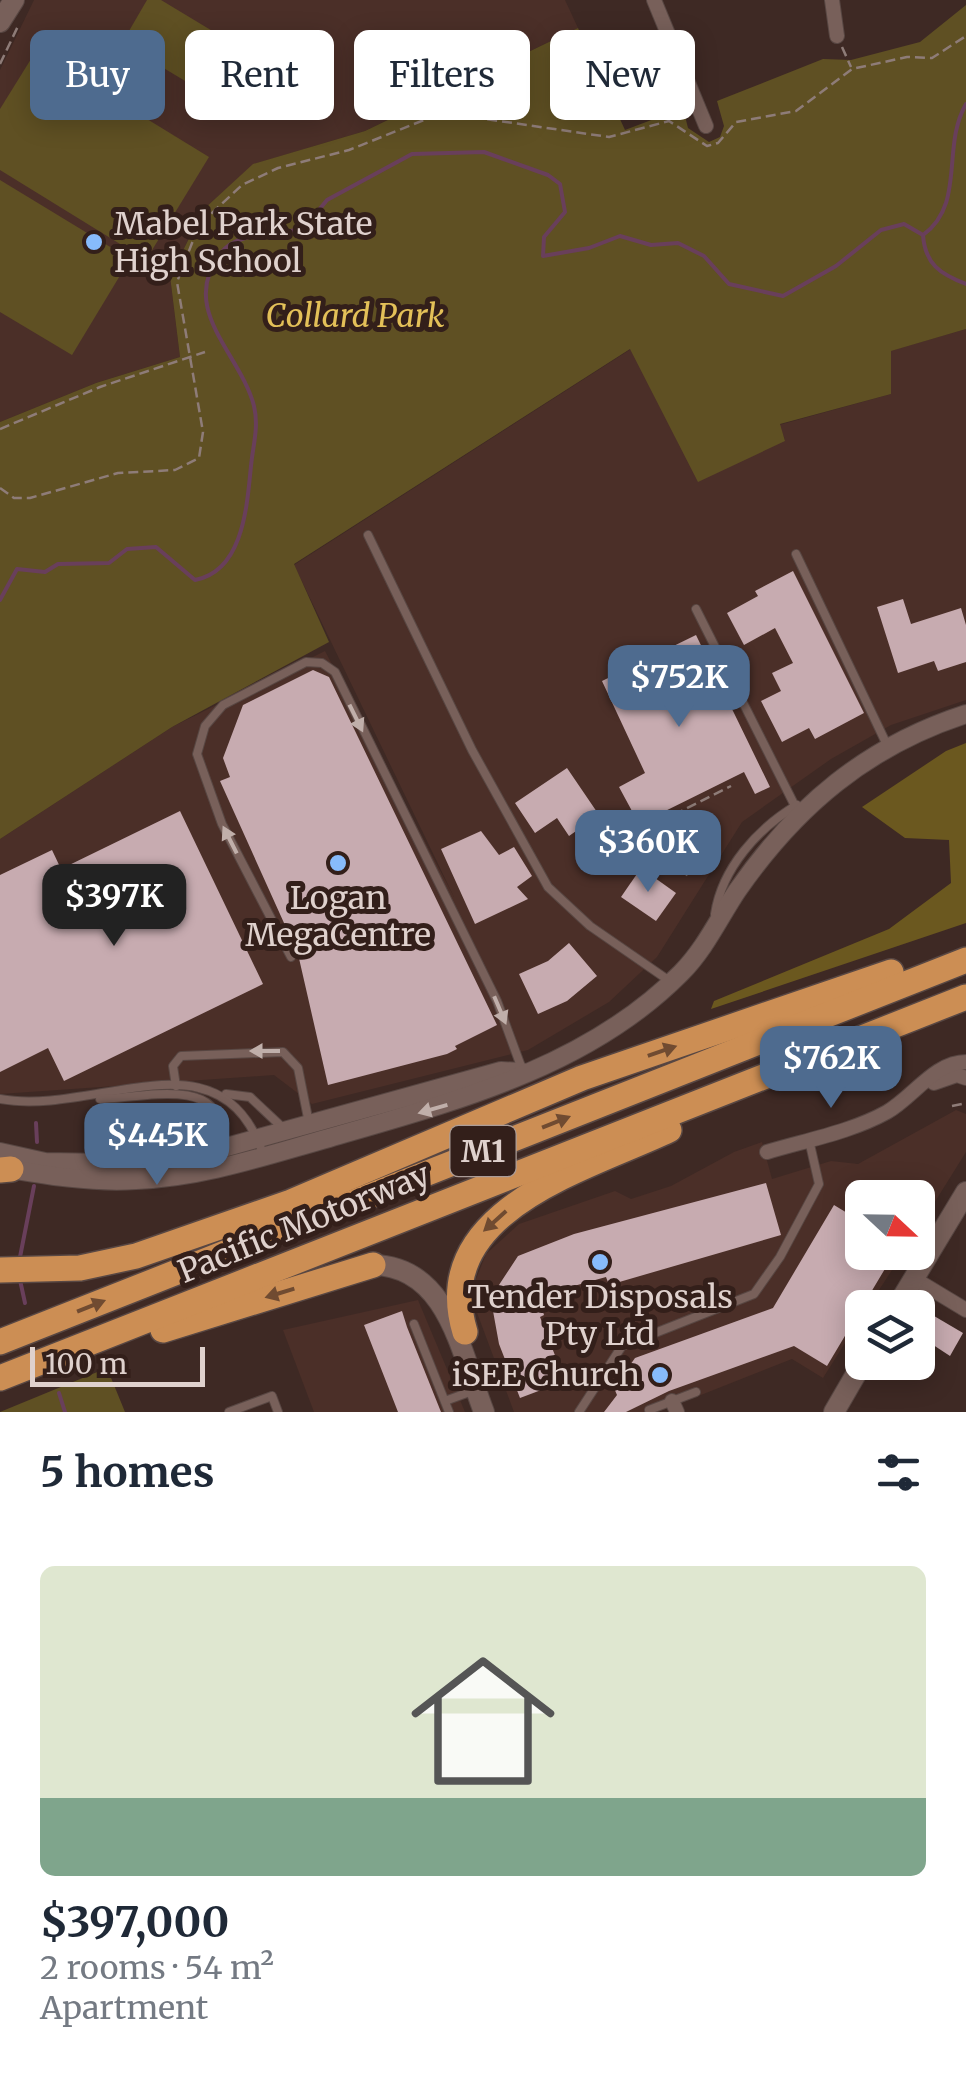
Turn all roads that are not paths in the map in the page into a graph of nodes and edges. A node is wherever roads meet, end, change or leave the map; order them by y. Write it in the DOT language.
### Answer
graph roads {
  1 [pos="654,0"];
  2 [pos="832,0"];
  3 [pos="837,36"];
  4 [pos="706,126"];
  5 [pos="368,535"];
  6 [pos="796,554"];
  7 [pos="696,609"];
  8 [pos="966,714"];
  9 [pos="887,745"];
  10 [pos="797,810"];
  11 [pos="966,948"];
  12 [pos="291,957"];
  13 [pos="966,960"];
  14 [pos="672,982"];
  15 [pos="966,996"];
  16 [pos="863,1037"];
  17 [pos="966,1062"];
  18 [pos="522,1072"];
  19 [pos="966,1078"];
  20 [pos="176,1086"];
  21 [pos="221,1094"];
  22 [pos="908,1097"];
  23 [pos="61,1099"];
  24 [pos="0,1100"];
  25 [pos="309,1123"];
  26 [pos="286,1130"];
  27 [pos="809,1140"];
  28 [pos="261,1148"];
  29 [pos="767,1152"];
  30 [pos="3,1165"];
  31 [pos="136,1166"];
  32 [pos="963,1196"];
  33 [pos="373,1265"];
  34 [pos="0,1270"];
  35 [pos="914,1278"];
  36 [pos="907,1290"];
  37 [pos="966,1310"];
  38 [pos="414,1324"];
  39 [pos="465,1332"];
  40 [pos="0,1342"];
  41 [pos="0,1379"];
  42 [pos="853,1380"];
  43 [pos="475,1390"];
  44 [pos="696,1392"];
  45 [pos="444,1401"];
  46 [pos="674,1406"];
  47 [pos="649,1410"];
  48 [pos="229,1412"];
  49 [pos="278,1412"];
  50 [pos="448,1412"];
  51 [pos="484,1412"];
  52 [pos="496,1412"];
  53 [pos="579,1412"];
  54 [pos="834,1412"];
  1 -- 4 [label="street"];
  2 -- 3 [label="street"];
  5 -- 14 [label="lane"];
  6 -- 9 [label="lane"];
  7 -- 10 [label="lane"];
  8 -- 9 [label="street"];
  9 -- 10 [label="street"];
  10 -- 14 [label="street"];
  34 -- 11 [label="highway, one-way"];
  12 -- 18 [label="lane, one-way"];
  40 -- 13 [label="highway, Pacific Motorway / M1, one-way"];
  14 -- 18 [label="street"];
  15 -- 16 [label="highway, Pacific Motorway / M1"];
  16 -- 39 [label="highway, one-way"];
  16 -- 41 [label="highway, Pacific Motorway / M1"];
  17 -- 22 [label="street"];
  18 -- 25 [label="street"];
  18 -- 28 [label="street, one-way"];
  19 -- 22 [label="street"];
  20 -- 21 [label="lane"];
  20 -- 23 [label="lane"];
  25 -- 20 [label="lane, one-way"];
  21 -- 26 [label="lane"];
  21 -- 28 [label="lane"];
  22 -- 27 [label="street"];
  23 -- 24 [label="lane"];
  23 -- 31 [label="lane"];
  25 -- 26 [label="street"];
  26 -- 28 [label="street"];
  27 -- 29 [label="street"];
  27 -- 53 [label="lane"];
  28 -- 30 [label="street"];
  28 -- 31 [label="street"];
  30 -- 31 [label="street"];
  32 -- 35 [label="main road"];
  33 -- 41 [label="highway, one-way"];
  33 -- 43 [label="main road"];
  35 -- 36 [label="main road"];
  35 -- 37 [label="street"];
  38 -- 45 [label="lane"];
  39 -- 52 [label="main road"];
  42 -- 54 [label="main road"];
  43 -- 45 [label="lane"];
  43 -- 51 [label="main road"];
  44 -- 46 [label="lane"];
  45 -- 50 [label="lane"];
  46 -- 47 [label="lane"];
  48 -- 49 [label="lane"];
}
